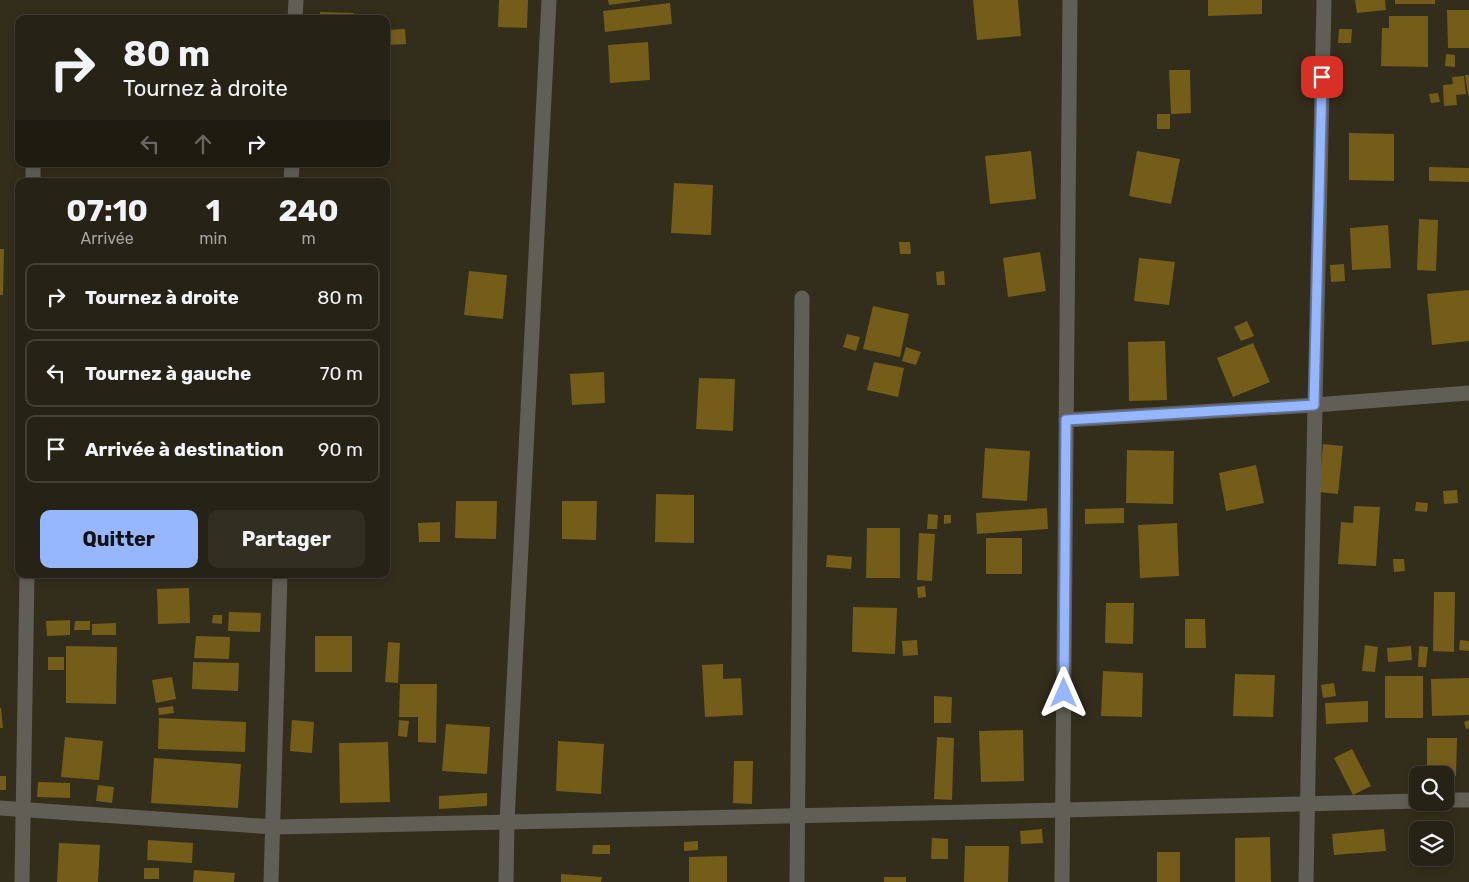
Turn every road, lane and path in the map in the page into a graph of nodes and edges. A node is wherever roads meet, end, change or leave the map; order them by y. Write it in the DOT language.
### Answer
graph roads {
  1 [pos="296,0"];
  2 [pos="549,0"];
  3 [pos="1070,0"];
  4 [pos="1324,0"];
  5 [pos="296,15"];
  6 [pos="802,298"];
  7 [pos="1469,393"];
  8 [pos="1314,405"];
  9 [pos="1066,420"];
  10 [pos="27,578"];
  11 [pos="280,578"];
  12 [pos="1454,800"];
  13 [pos="1469,800"];
  14 [pos="1409,801"];
  15 [pos="1307,805"];
  16 [pos="0,808"];
  17 [pos="23,810"];
  18 [pos="1063,810"];
  19 [pos="798,816"];
  20 [pos="507,821"];
  21 [pos="274,826"];
  22 [pos="22,882"];
  23 [pos="271,882"];
  24 [pos="506,882"];
  25 [pos="797,882"];
  26 [pos="1062,882"];
  27 [pos="1306,882"];
  1 -- 5 [label="street"];
  2 -- 20 [label="street"];
  3 -- 9 [label="street"];
  4 -- 8 [label="street"];
  6 -- 19 [label="street"];
  7 -- 8 [label="street"];
  8 -- 9 [label="street"];
  8 -- 15 [label="street"];
  9 -- 18 [label="street"];
  10 -- 17 [label="street"];
  11 -- 21 [label="street"];
  12 -- 13 [label="street"];
  14 -- 15 [label="street"];
  15 -- 18 [label="street"];
  15 -- 27 [label="street"];
  16 -- 17 [label="street"];
  17 -- 21 [label="street"];
  17 -- 22 [label="street"];
  18 -- 19 [label="street"];
  18 -- 26 [label="street"];
  19 -- 20 [label="street"];
  19 -- 25 [label="street"];
  20 -- 21 [label="street"];
  20 -- 24 [label="street"];
  21 -- 23 [label="street"];
}
